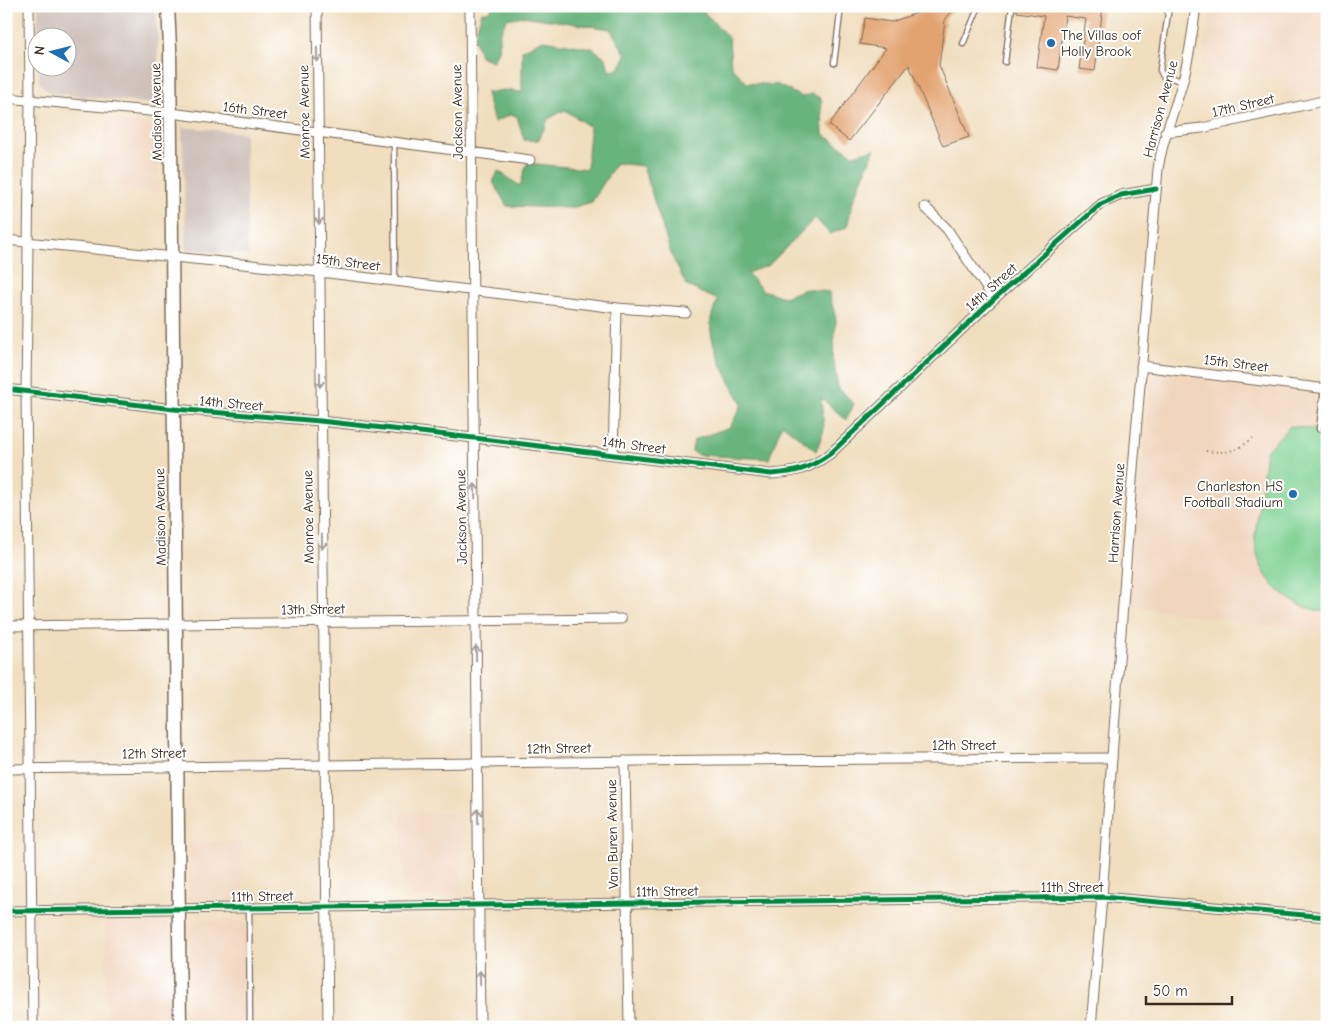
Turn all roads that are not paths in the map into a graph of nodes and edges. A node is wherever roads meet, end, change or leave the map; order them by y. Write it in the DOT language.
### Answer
graph roads {
  1 [pos="29,6"];
  2 [pos="168,6"];
  3 [pos="317,6"];
  4 [pos="470,6"];
  5 [pos="841,6"];
  6 [pos="979,6"];
  7 [pos="1012,6"];
  8 [pos="1169,6"];
  9 [pos="1196,6"];
  10 [pos="963,44"];
  11 [pos="1005,62"];
  12 [pos="834,64"];
  13 [pos="1183,81"];
  14 [pos="6,98"];
  15 [pos="1327,100"];
  16 [pos="30,101"];
  17 [pos="171,113"];
  18 [pos="318,132"];
  19 [pos="1165,132"];
  20 [pos="394,142"];
  21 [pos="471,152"];
  22 [pos="530,160"];
  23 [pos="1156,189"];
  24 [pos="925,207"];
  25 [pos="6,240"];
  26 [pos="28,243"];
  27 [pos="172,257"];
  28 [pos="320,272"];
  29 [pos="395,281"];
  30 [pos="472,291"];
  31 [pos="994,298"];
  32 [pos="617,308"];
  33 [pos="686,313"];
  34 [pos="1141,366"];
  35 [pos="1325,388"];
  36 [pos="6,389"];
  37 [pos="26,391"];
  38 [pos="174,409"];
  39 [pos="320,422"];
  40 [pos="1319,430"];
  41 [pos="474,438"];
  42 [pos="614,454"];
  43 [pos="621,619"];
  44 [pos="476,620"];
  45 [pos="323,622"];
  46 [pos="176,624"];
  47 [pos="6,626"];
  48 [pos="29,626"];
  49 [pos="1112,758"];
  50 [pos="625,761"];
  51 [pos="478,763"];
  52 [pos="325,765"];
  53 [pos="178,766"];
  54 [pos="30,768"];
  55 [pos="6,769"];
  56 [pos="1102,898"];
  57 [pos="626,903"];
  58 [pos="479,905"];
  59 [pos="326,907"];
  60 [pos="249,908"];
  61 [pos="179,909"];
  62 [pos="32,910"];
  63 [pos="6,911"];
  64 [pos="1327,917"];
  65 [pos="33,1027"];
  66 [pos="180,1027"];
  67 [pos="250,1027"];
  68 [pos="328,1027"];
  69 [pos="480,1027"];
  70 [pos="630,1027"];
  71 [pos="1091,1027"];
  1 -- 16 [label="street"];
  2 -- 17 [label="street, Madison Avenue"];
  3 -- 18 [label="street, Monroe Avenue, one-way"];
  4 -- 21 [label="street, Jackson Avenue"];
  5 -- 12 [label="lane"];
  6 -- 10 [label="lane"];
  7 -- 11 [label="lane"];
  8 -- 13 [label="lane"];
  9 -- 13 [label="street, Harrison Avenue"];
  13 -- 19 [label="street, Harrison Avenue"];
  14 -- 16 [label="street, 16th Street"];
  15 -- 19 [label="street, 17th Street"];
  16 -- 17 [label="street, 16th Street"];
  16 -- 26 [label="street"];
  17 -- 18 [label="street, 16th Street"];
  17 -- 27 [label="street, Madison Avenue"];
  18 -- 20 [label="street, 16th Street"];
  18 -- 28 [label="street, Monroe Avenue, one-way"];
  19 -- 23 [label="street, Harrison Avenue"];
  20 -- 21 [label="street, 16th Street"];
  20 -- 29 [label="lane"];
  21 -- 22 [label="street, 16th Street"];
  21 -- 30 [label="street, Jackson Avenue"];
  23 -- 31 [label="street, 14th Street"];
  23 -- 34 [label="street, Harrison Avenue"];
  24 -- 31 [label="street"];
  25 -- 26 [label="street, 15th Street"];
  26 -- 27 [label="street, 15th Street"];
  26 -- 37 [label="street"];
  27 -- 28 [label="street, 15th Street"];
  27 -- 38 [label="street, Madison Avenue"];
  28 -- 29 [label="street, 15th Street"];
  28 -- 39 [label="street, Monroe Avenue, one-way"];
  29 -- 30 [label="street, 15th Street"];
  30 -- 32 [label="street, 15th Street"];
  30 -- 41 [label="street, Jackson Avenue"];
  31 -- 42 [label="street, 14th Street"];
  32 -- 33 [label="street, 15th Street"];
  32 -- 42 [label="street"];
  34 -- 35 [label="street, 15th Street"];
  34 -- 49 [label="street, Harrison Avenue"];
  35 -- 40 [label="lane"];
  36 -- 37 [label="street, 14th Street"];
  37 -- 38 [label="street, 14th Street"];
  37 -- 48 [label="street"];
  38 -- 39 [label="street, 14th Street"];
  38 -- 46 [label="street, Madison Avenue"];
  39 -- 41 [label="street, 14th Street"];
  39 -- 45 [label="street, Monroe Avenue, one-way"];
  41 -- 42 [label="street, 14th Street"];
  44 -- 41 [label="street, Jackson Avenue, one-way"];
  43 -- 44 [label="street, 13th Street"];
  44 -- 45 [label="street, 13th Street"];
  51 -- 44 [label="street, Jackson Avenue, one-way"];
  45 -- 46 [label="street, 13th Street"];
  45 -- 52 [label="street, Monroe Avenue"];
  46 -- 48 [label="street, 13th Street"];
  46 -- 53 [label="street, Madison Avenue"];
  47 -- 48 [label="street, 13th Street"];
  48 -- 54 [label="street"];
  49 -- 50 [label="street, 12th Street"];
  49 -- 56 [label="street, Harrison Avenue"];
  50 -- 51 [label="street, 12th Street"];
  50 -- 57 [label="street, Van Buren Avenue"];
  51 -- 52 [label="street, 12th Street"];
  58 -- 51 [label="street, Jackson Avenue, one-way"];
  52 -- 53 [label="street, 12th Street"];
  52 -- 59 [label="street, Monroe Avenue"];
  53 -- 54 [label="street, 12th Street"];
  53 -- 61 [label="street, Madison Avenue"];
  54 -- 55 [label="street, 12th Street"];
  54 -- 62 [label="street"];
  56 -- 57 [label="street, 11th Street"];
  56 -- 64 [label="street, 11th Street"];
  56 -- 71 [label="street, Harrison Avenue"];
  57 -- 58 [label="street, 11th Street"];
  57 -- 70 [label="street, Van Buren Avenue"];
  58 -- 59 [label="street, 11th Street"];
  69 -- 58 [label="street, Jackson Avenue, one-way"];
  59 -- 60 [label="street, 11th Street"];
  59 -- 68 [label="street, Monroe Avenue"];
  60 -- 61 [label="street, 11th Street"];
  60 -- 67 [label="lane"];
  61 -- 62 [label="street, 11th Street"];
  61 -- 66 [label="street, Madison Avenue"];
  62 -- 63 [label="street, 11th Street"];
  62 -- 65 [label="street"];
}
